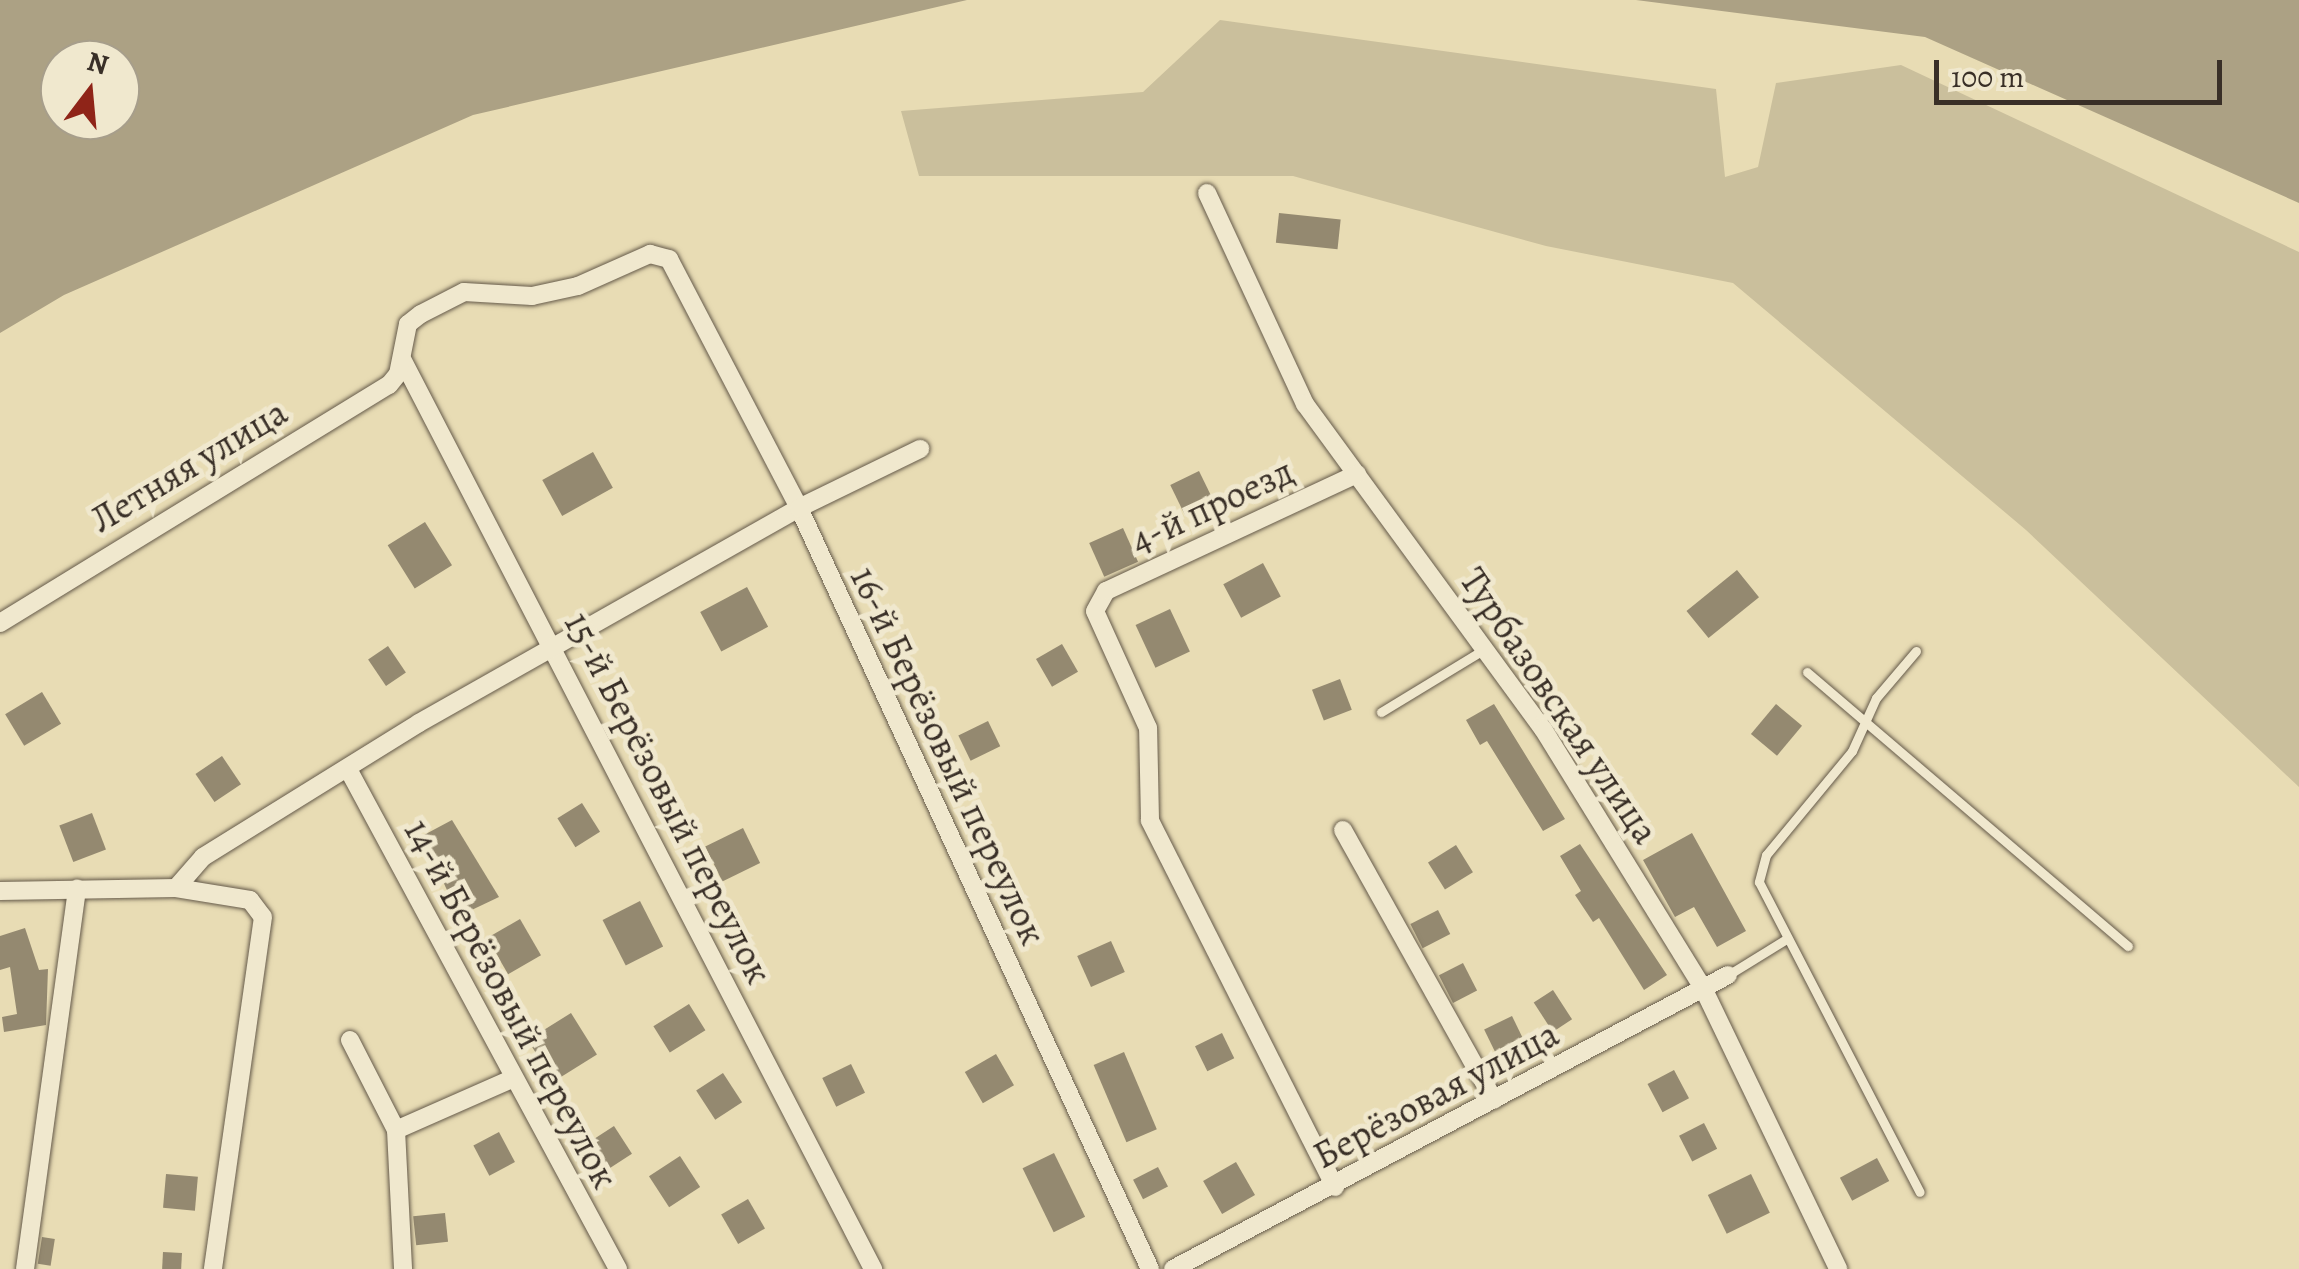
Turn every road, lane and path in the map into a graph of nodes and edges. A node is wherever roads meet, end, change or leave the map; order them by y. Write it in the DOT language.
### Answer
graph roads {
  1 [pos="1206,192"];
  2 [pos="680,274"];
  3 [pos="402,359"];
  4 [pos="920,449"];
  5 [pos="1358,474"];
  6 [pos="799,508"];
  7 [pos="0,623"];
  8 [pos="552,645"];
  9 [pos="1486,648"];
  10 [pos="1916,651"];
  11 [pos="1807,672"];
  12 [pos="1381,712"];
  13 [pos="1866,723"];
  14 [pos="348,769"];
  15 [pos="1343,830"];
  16 [pos="176,888"];
  17 [pos="77,889"];
  18 [pos="0,892"];
  19 [pos="1788,938"];
  20 [pos="2128,946"];
  21 [pos="1728,976"];
  22 [pos="1704,990"];
  23 [pos="350,1040"];
  24 [pos="514,1078"];
  25 [pos="1494,1100"];
  26 [pos="396,1130"];
  27 [pos="1335,1186"];
  28 [pos="1920,1192"];
  29 [pos="25,1269"];
  30 [pos="214,1269"];
  31 [pos="403,1269"];
  32 [pos="618,1269"];
  33 [pos="873,1269"];
  34 [pos="1150,1269"];
  35 [pos="1173,1269"];
  36 [pos="1838,1269"];
  1 -- 5 [label="street, Турбазовская улица"];
  2 -- 3 [label="street, Летняя улица"];
  2 -- 6 [label="street, 16-й Берёзовый переулок"];
  3 -- 7 [label="street, Летняя улица"];
  3 -- 8 [label="street, 15-й Берёзовый переулок"];
  4 -- 6 [label="street"];
  5 -- 9 [label="street, Турбазовская улица"];
  5 -- 27 [label="street, 4-й проезд"];
  6 -- 8 [label="street"];
  6 -- 34 [label="street, 16-й Берёзовый переулок"];
  8 -- 14 [label="street"];
  8 -- 33 [label="street, 15-й Берёзовый переулок"];
  9 -- 12 [label="lane"];
  9 -- 22 [label="street, Турбазовская улица"];
  10 -- 13 [label="lane"];
  11 -- 13 [label="lane"];
  13 -- 19 [label="lane"];
  13 -- 20 [label="lane"];
  14 -- 16 [label="street"];
  14 -- 24 [label="street, 14-й Берёзовый переулок"];
  15 -- 25 [label="street"];
  16 -- 17 [label="street"];
  16 -- 30 [label="street"];
  17 -- 18 [label="street"];
  17 -- 29 [label="street"];
  19 -- 21 [label="lane"];
  19 -- 28 [label="lane"];
  21 -- 22 [label="street, Берёзовая улица"];
  22 -- 25 [label="street, Берёзовая улица"];
  22 -- 36 [label="street, Турбазовская улица"];
  23 -- 26 [label="street"];
  24 -- 26 [label="street"];
  24 -- 32 [label="street, 14-й Берёзовый переулок"];
  25 -- 27 [label="street, Берёзовая улица"];
  26 -- 31 [label="street"];
  27 -- 35 [label="street, Берёзовая улица"];
}
